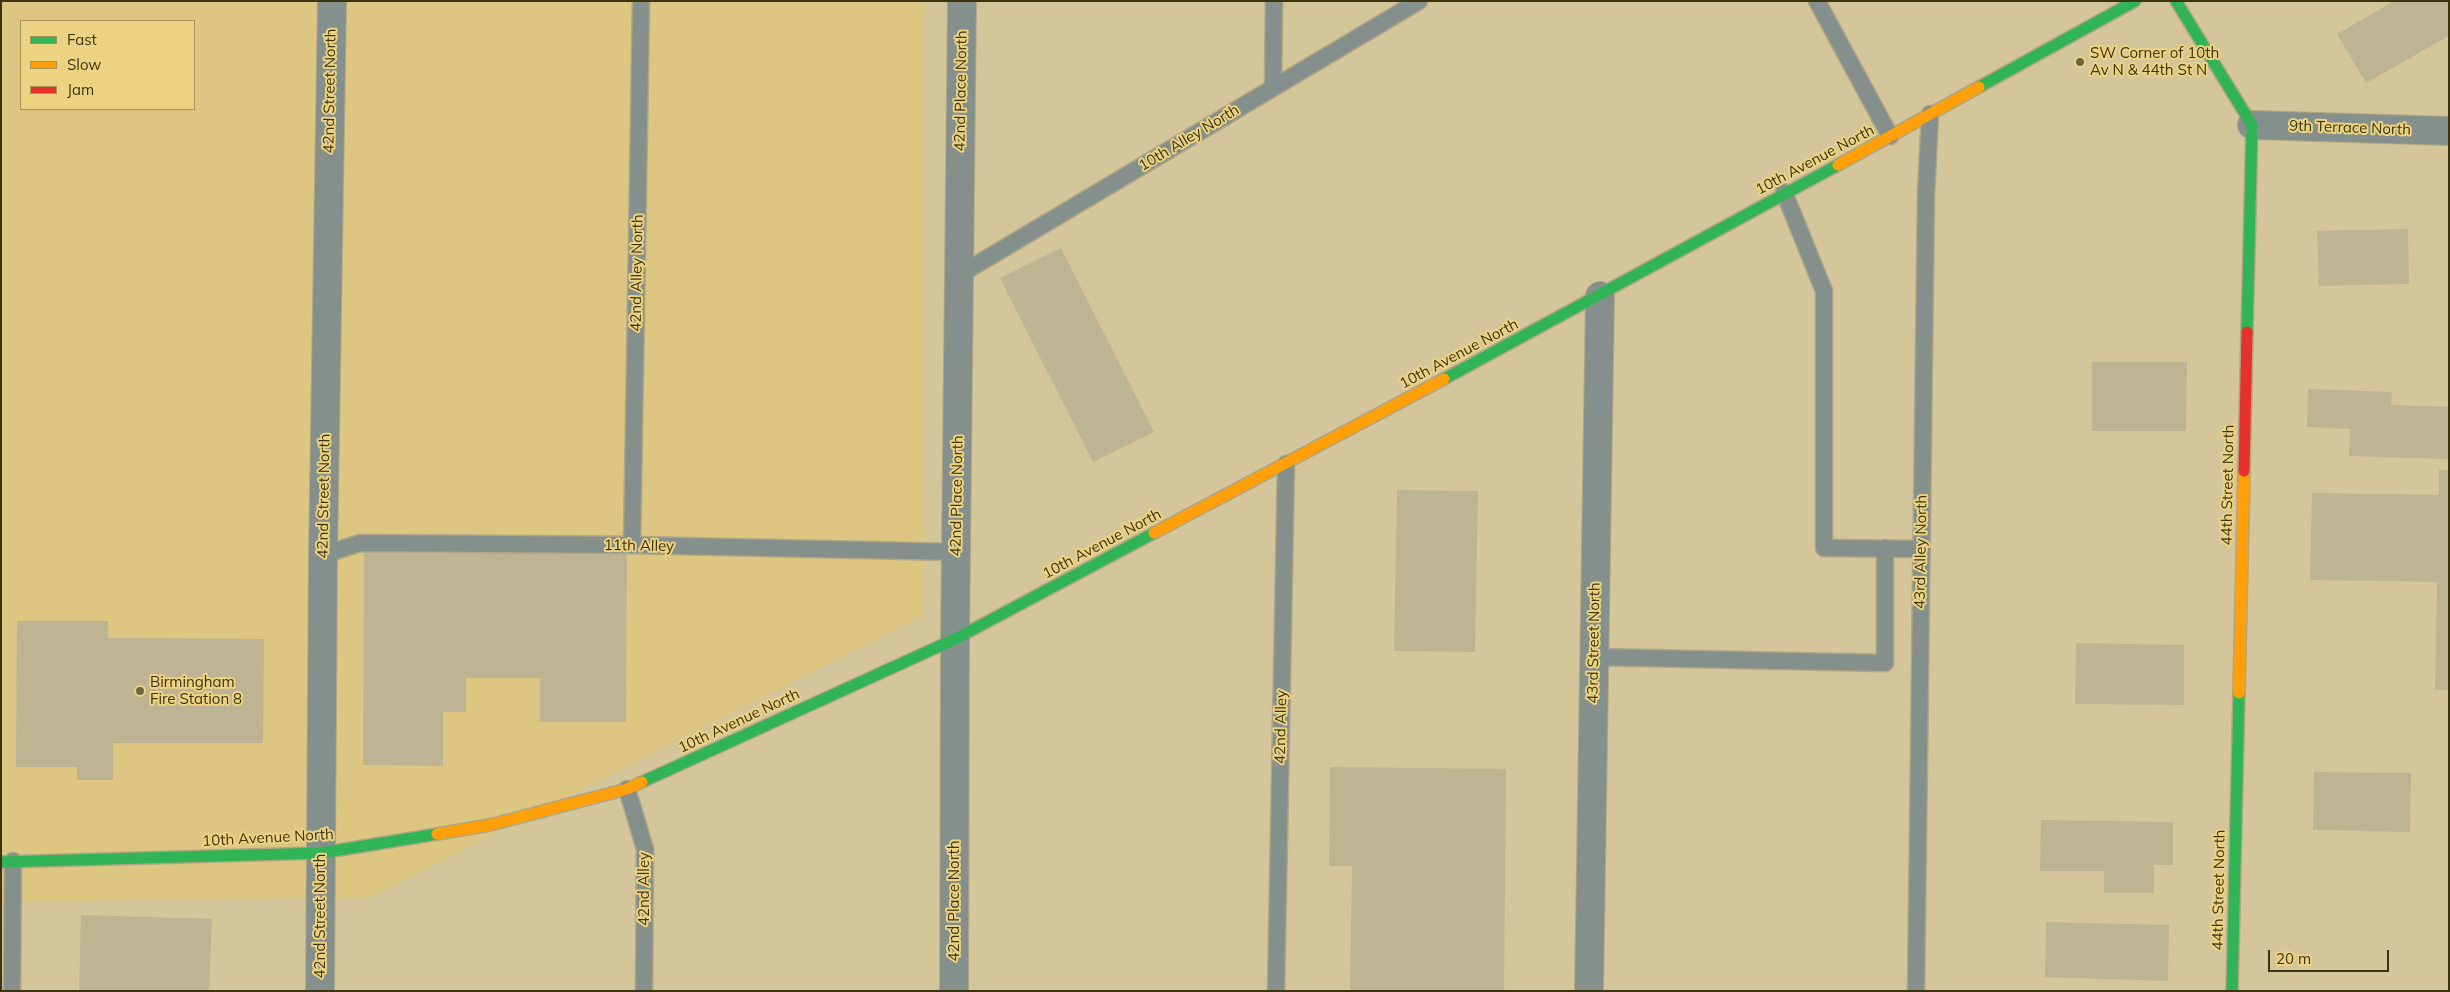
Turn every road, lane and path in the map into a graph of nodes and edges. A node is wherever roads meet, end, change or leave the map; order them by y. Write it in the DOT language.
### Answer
graph roads {
  1 [pos="332,1"];
  2 [pos="641,1"];
  3 [pos="962,1"];
  4 [pos="1274,1"];
  5 [pos="1419,1"];
  6 [pos="1817,1"];
  7 [pos="2136,1"];
  8 [pos="2176,1"];
  9 [pos="1273,88"];
  10 [pos="1930,114"];
  11 [pos="2252,125"];
  12 [pos="2449,131"];
  13 [pos="1890,136"];
  14 [pos="1784,192"];
  15 [pos="959,275"];
  16 [pos="1600,296"];
  17 [pos="1286,464"];
  18 [pos="632,545"];
  19 [pos="1885,548"];
  20 [pos="1921,549"];
  21 [pos="956,552"];
  22 [pos="323,555"];
  23 [pos="955,639"];
  24 [pos="1594,657"];
  25 [pos="627,789"];
  26 [pos="321,853"];
  27 [pos="7,862"];
  28 [pos="12,991"];
  29 [pos="320,991"];
  30 [pos="644,991"];
  31 [pos="954,991"];
  32 [pos="1276,991"];
  33 [pos="1589,991"];
  34 [pos="1916,991"];
  35 [pos="2232,991"];
  1 -- 22 [label="street, 42nd Street North"];
  2 -- 18 [label="lane, 42nd Alley North"];
  3 -- 15 [label="street, 42nd Place North"];
  4 -- 9 [label="lane"];
  5 -- 9 [label="lane, 10th Alley North"];
  6 -- 13 [label="lane"];
  7 -- 10 [label="street, 10th Avenue North"];
  8 -- 11 [label="street"];
  9 -- 15 [label="lane, 10th Alley North"];
  10 -- 13 [label="street, 10th Avenue North"];
  10 -- 20 [label="lane, 43rd Alley North"];
  11 -- 12 [label="street, 9th Terrace North"];
  11 -- 35 [label="street, 44th Street North"];
  13 -- 14 [label="street, 10th Avenue North"];
  14 -- 16 [label="street, 10th Avenue North"];
  14 -- 19 [label="lane"];
  15 -- 21 [label="street, 42nd Place North"];
  16 -- 17 [label="street, 10th Avenue North"];
  16 -- 24 [label="street, 43rd Street North"];
  17 -- 23 [label="street, 10th Avenue North"];
  17 -- 32 [label="lane, 42nd Alley"];
  18 -- 21 [label="lane, 11th Alley"];
  18 -- 22 [label="lane, 11th Alley"];
  19 -- 20 [label="lane"];
  19 -- 24 [label="lane"];
  20 -- 34 [label="lane, 43rd Alley North"];
  21 -- 23 [label="street, 42nd Place North"];
  22 -- 26 [label="street, 42nd Street North"];
  23 -- 25 [label="street, 10th Avenue North"];
  23 -- 31 [label="street, 42nd Place North"];
  24 -- 33 [label="street, 43rd Street North"];
  25 -- 26 [label="street, 10th Avenue North"];
  25 -- 30 [label="lane, 42nd Alley"];
  26 -- 27 [label="street, 10th Avenue North"];
  26 -- 29 [label="street, 42nd Street North"];
  27 -- 28 [label="lane"];
}
